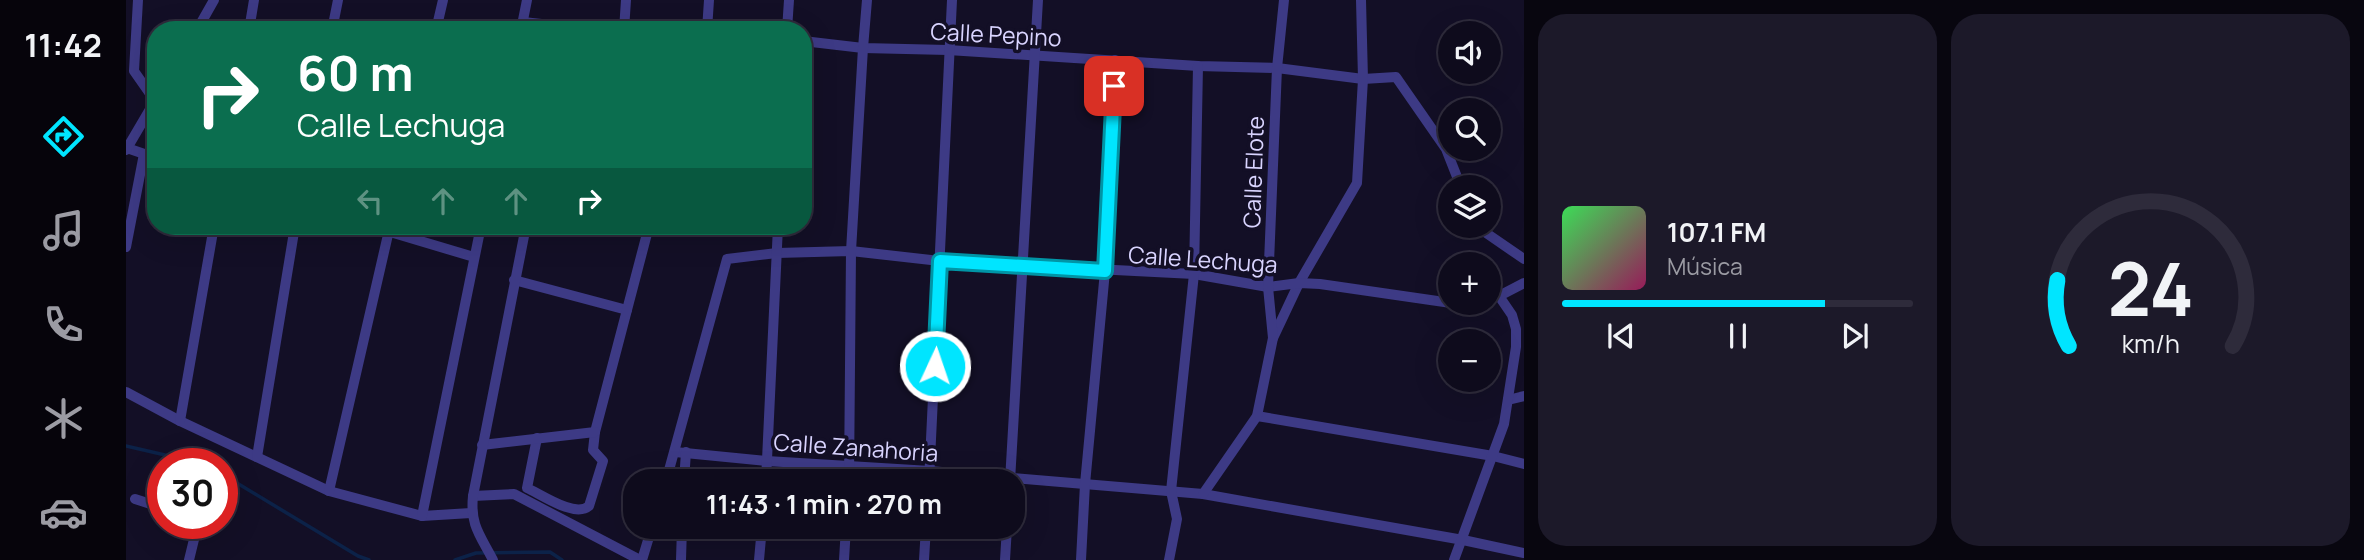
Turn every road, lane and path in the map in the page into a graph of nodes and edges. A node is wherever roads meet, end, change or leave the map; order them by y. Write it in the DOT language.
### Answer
graph roads {
  1 [pos="138,0"];
  2 [pos="214,0"];
  3 [pos="254,0"];
  4 [pos="338,0"];
  5 [pos="443,0"];
  6 [pos="527,0"];
  7 [pos="626,0"];
  8 [pos="709,0"];
  9 [pos="789,0"];
  10 [pos="867,0"];
  11 [pos="952,0"];
  12 [pos="1038,0"];
  13 [pos="1284,0"];
  14 [pos="1361,0"];
  15 [pos="202,21"];
  16 [pos="250,21"];
  17 [pos="334,21"];
  18 [pos="438,21"];
  19 [pos="523,21"];
  20 [pos="625,21"];
  21 [pos="708,21"];
  22 [pos="787,21"];
  23 [pos="812,42"];
  24 [pos="863,48"];
  25 [pos="948,50"];
  26 [pos="1035,55"];
  27 [pos="1115,60"];
  28 [pos="1198,66"];
  29 [pos="1277,68"];
  30 [pos="1363,79"];
  31 [pos="147,89"];
  32 [pos="147,114"];
  33 [pos="127,149"];
  34 [pos="144,154"];
  35 [pos="147,155"];
  36 [pos="1456,175"];
  37 [pos="212,235"];
  38 [pos="294,235"];
  39 [pos="388,235"];
  40 [pos="407,235"];
  41 [pos="479,235"];
  42 [pos="524,235"];
  43 [pos="647,235"];
  44 [pos="778,235"];
  45 [pos="1493,238"];
  46 [pos="126,247"];
  47 [pos="851,251"];
  48 [pos="777,253"];
  49 [pos="474,257"];
  50 [pos="1524,259"];
  51 [pos="940,261"];
  52 [pos="1024,265"];
  53 [pos="1105,271"];
  54 [pos="1194,274"];
  55 [pos="514,280"];
  56 [pos="1299,283"];
  57 [pos="1524,283"];
  58 [pos="1268,288"];
  59 [pos="1501,294"];
  60 [pos="1438,301"];
  61 [pos="1501,304"];
  62 [pos="627,310"];
  63 [pos="1273,338"];
  64 [pos="126,392"];
  65 [pos="1524,396"];
  66 [pos="1508,400"];
  67 [pos="1257,416"];
  68 [pos="180,421"];
  69 [pos="595,432"];
  70 [pos="537,438"];
  71 [pos="482,445"];
  72 [pos="680,452"];
  73 [pos="1493,456"];
  74 [pos="257,457"];
  75 [pos="767,461"];
  76 [pos="1524,464"];
  77 [pos="850,465"];
  78 [pos="672,469"];
  79 [pos="682,469"];
  80 [pos="767,469"];
  81 [pos="850,469"];
  82 [pos="879,469"];
  83 [pos="929,469"];
  84 [pos="1011,469"];
  85 [pos="1025,481"];
  86 [pos="1085,484"];
  87 [pos="328,491"];
  88 [pos="1171,491"];
  89 [pos="1203,495"];
  90 [pos="473,496"];
  91 [pos="135,499"];
  92 [pos="147,503"];
  93 [pos="422,516"];
  94 [pos="473,518"];
  95 [pos="195,539"];
  96 [pos="648,539"];
  97 [pos="682,539"];
  98 [pos="761,539"];
  99 [pos="845,539"];
  100 [pos="925,539"];
  101 [pos="1006,539"];
  102 [pos="1463,540"];
  103 [pos="1524,553"];
  104 [pos="190,560"];
  105 [pos="493,560"];
  106 [pos="641,560"];
  107 [pos="681,560"];
  108 [pos="759,560"];
  109 [pos="844,560"];
  110 [pos="924,560"];
  111 [pos="1005,560"];
  112 [pos="1082,560"];
  113 [pos="1169,560"];
  114 [pos="1454,560"];
  1 -- 31 [label="street"];
  2 -- 15 [label="street"];
  3 -- 16 [label="street"];
  4 -- 17 [label="street"];
  5 -- 18 [label="street"];
  6 -- 19 [label="street"];
  7 -- 20 [label="street"];
  8 -- 21 [label="street"];
  9 -- 22 [label="street"];
  10 -- 24 [label="street"];
  11 -- 25 [label="street"];
  12 -- 26 [label="street"];
  13 -- 29 [label="street, Calle Elote"];
  14 -- 30 [label="street"];
  23 -- 24 [label="street, Calle Pepino"];
  24 -- 25 [label="street, Calle Pepino"];
  24 -- 47 [label="street"];
  25 -- 26 [label="street, Calle Pepino"];
  25 -- 51 [label="street"];
  26 -- 27 [label="street, Calle Pepino"];
  26 -- 52 [label="street"];
  27 -- 28 [label="street, Calle Pepino"];
  27 -- 53 [label="street"];
  28 -- 29 [label="street, Calle Pepino"];
  28 -- 54 [label="street"];
  29 -- 30 [label="street, Calle Pepino"];
  29 -- 58 [label="street, Calle Elote"];
  30 -- 36 [label="street, Calle Pepino"];
  30 -- 56 [label="street"];
  32 -- 33 [label="street"];
  33 -- 34 [label="street"];
  34 -- 35 [label="street"];
  34 -- 46 [label="street"];
  37 -- 68 [label="street"];
  38 -- 74 [label="street"];
  39 -- 87 [label="street"];
  40 -- 49 [label="street"];
  41 -- 49 [label="street"];
  42 -- 55 [label="street"];
  43 -- 62 [label="street"];
  44 -- 48 [label="street"];
  45 -- 50 [label="street"];
  47 -- 48 [label="street, Calle Lechuga"];
  47 -- 51 [label="street, Calle Lechuga"];
  47 -- 77 [label="street"];
  48 -- 72 [label="street, Calle Lechuga"];
  48 -- 75 [label="street"];
  49 -- 93 [label="street"];
  51 -- 52 [label="street, Calle Lechuga"];
  51 -- 83 [label="street"];
  52 -- 53 [label="street, Calle Lechuga"];
  52 -- 84 [label="street"];
  53 -- 54 [label="street, Calle Lechuga"];
  53 -- 86 [label="street"];
  54 -- 58 [label="street, Calle Lechuga"];
  54 -- 88 [label="street"];
  55 -- 62 [label="street"];
  55 -- 71 [label="street"];
  56 -- 58 [label="street, Calle Lechuga"];
  56 -- 60 [label="street, Calle Lechuga"];
  56 -- 63 [label="street"];
  57 -- 59 [label="street"];
  58 -- 63 [label="street, Calle Elote"];
  61 -- 66 [label="street"];
  62 -- 69 [label="street"];
  63 -- 67 [label="street, Calle Elote"];
  64 -- 68 [label="street"];
  65 -- 66 [label="street"];
  66 -- 73 [label="street"];
  67 -- 73 [label="street"];
  67 -- 89 [label="street, Calle Elote"];
  68 -- 74 [label="street"];
  69 -- 70 [label="street"];
  69 -- 70 [label="street"];
  70 -- 71 [label="street"];
  71 -- 90 [label="street"];
  72 -- 75 [label="street, Calle Zanahoria"];
  72 -- 78 [label="street"];
  72 -- 79 [label="street"];
  73 -- 76 [label="street"];
  73 -- 102 [label="street"];
  74 -- 87 [label="street"];
  75 -- 77 [label="street, Calle Zanahoria"];
  75 -- 80 [label="street"];
  77 -- 81 [label="street"];
  77 -- 82 [label="street, Calle Zanahoria"];
  85 -- 86 [label="street, Calle Zanahoria"];
  86 -- 88 [label="street, Calle Zanahoria"];
  86 -- 112 [label="street"];
  87 -- 93 [label="street"];
  88 -- 89 [label="street, Calle Zanahoria"];
  88 -- 113 [label="street"];
  89 -- 102 [label="street, Calle Zanahoria"];
  90 -- 94 [label="street"];
  90 -- 106 [label="street"];
  91 -- 92 [label="street"];
  93 -- 94 [label="street"];
  94 -- 105 [label="street"];
  95 -- 104 [label="street"];
  96 -- 106 [label="street"];
  97 -- 107 [label="street"];
  98 -- 108 [label="street"];
  99 -- 109 [label="street"];
  100 -- 110 [label="street"];
  101 -- 111 [label="street"];
  102 -- 103 [label="street, Calle Zanahoria"];
  102 -- 114 [label="street"];
}
